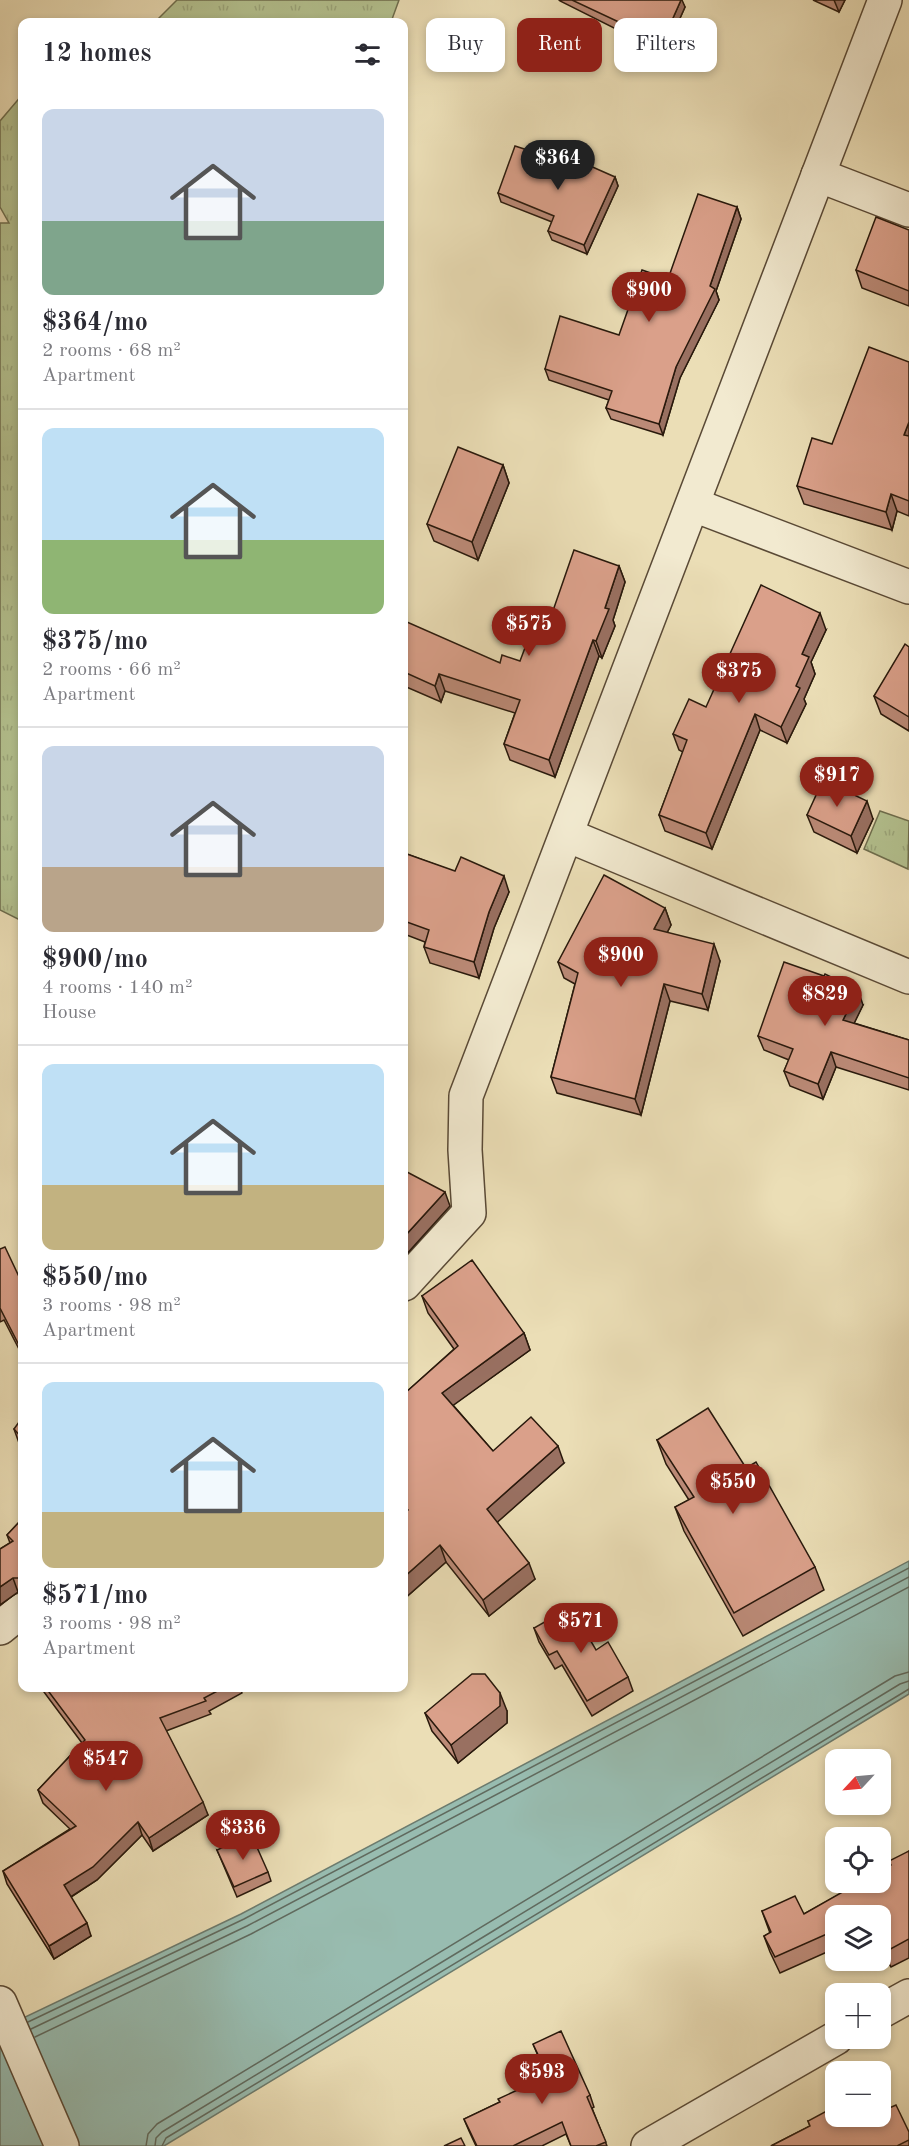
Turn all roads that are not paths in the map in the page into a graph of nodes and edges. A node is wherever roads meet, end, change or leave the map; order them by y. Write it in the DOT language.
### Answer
graph roads {
  1 [pos="885,0"];
  2 [pos="818,175"];
  3 [pos="909,210"];
  4 [pos="694,505"];
  5 [pos="909,586"];
  6 [pos="567,835"];
  7 [pos="909,977"];
  8 [pos="408,1280"];
  9 [pos="18,1613"];
  10 [pos="0,1628"];
  11 [pos="909,1996"];
  12 [pos="0,2003"];
  13 [pos="891,2006"];
  14 [pos="825,2044"];
  15 [pos="62,2146"];
  16 [pos="648,2146"];
  1 -- 2 [label="street"];
  2 -- 3 [label="street"];
  2 -- 4 [label="street"];
  4 -- 5 [label="street"];
  4 -- 6 [label="street"];
  6 -- 7 [label="street"];
  6 -- 8 [label="street"];
  9 -- 10 [label="street"];
  11 -- 13 [label="street"];
  12 -- 15 [label="street"];
  14 -- 16 [label="street"];
}
